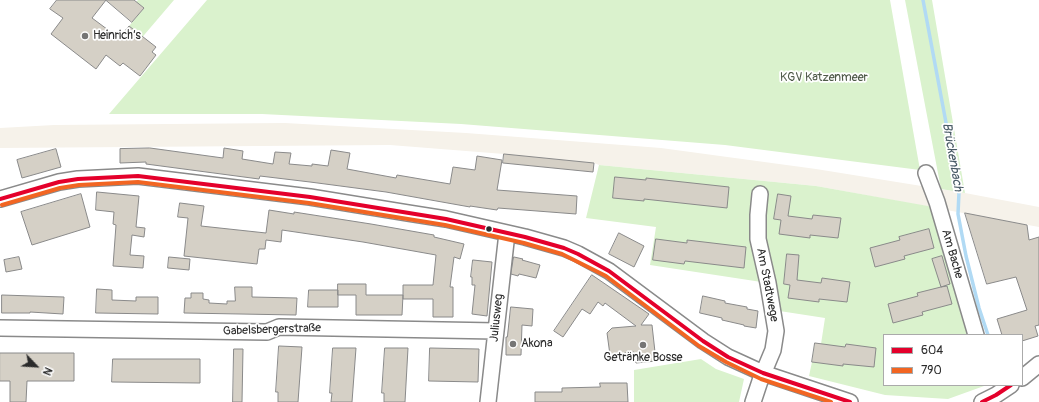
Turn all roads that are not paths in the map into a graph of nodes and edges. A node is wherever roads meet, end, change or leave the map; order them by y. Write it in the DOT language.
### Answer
graph roads {
  1 [pos="926,173"];
  2 [pos="760,194"];
  3 [pos="0,198"];
  4 [pos="507,233"];
  5 [pos="0,328"];
  6 [pos="496,331"];
  7 [pos="976,334"];
  8 [pos="1039,364"];
  9 [pos="763,373"];
  10 [pos="1023,377"];
  11 [pos="1009,386"];
  12 [pos="996,394"];
  13 [pos="488,402"];
  14 [pos="753,402"];
  15 [pos="850,402"];
  16 [pos="982,402"];
  1 -- 7 [label="street, Am Bache"];
  2 -- 9 [label="street, Am Stadtwege"];
  3 -- 4 [label="street"];
  4 -- 6 [label="street, Juliusweg"];
  4 -- 9 [label="street"];
  5 -- 6 [label="street, Gabelsbergerstraße"];
  6 -- 13 [label="street, Juliusweg"];
  8 -- 10 [label="street"];
  9 -- 14 [label="street, Am Stadtwege"];
  9 -- 15 [label="street"];
  11 -- 12 [label="street"];
  12 -- 16 [label="street"];
}
